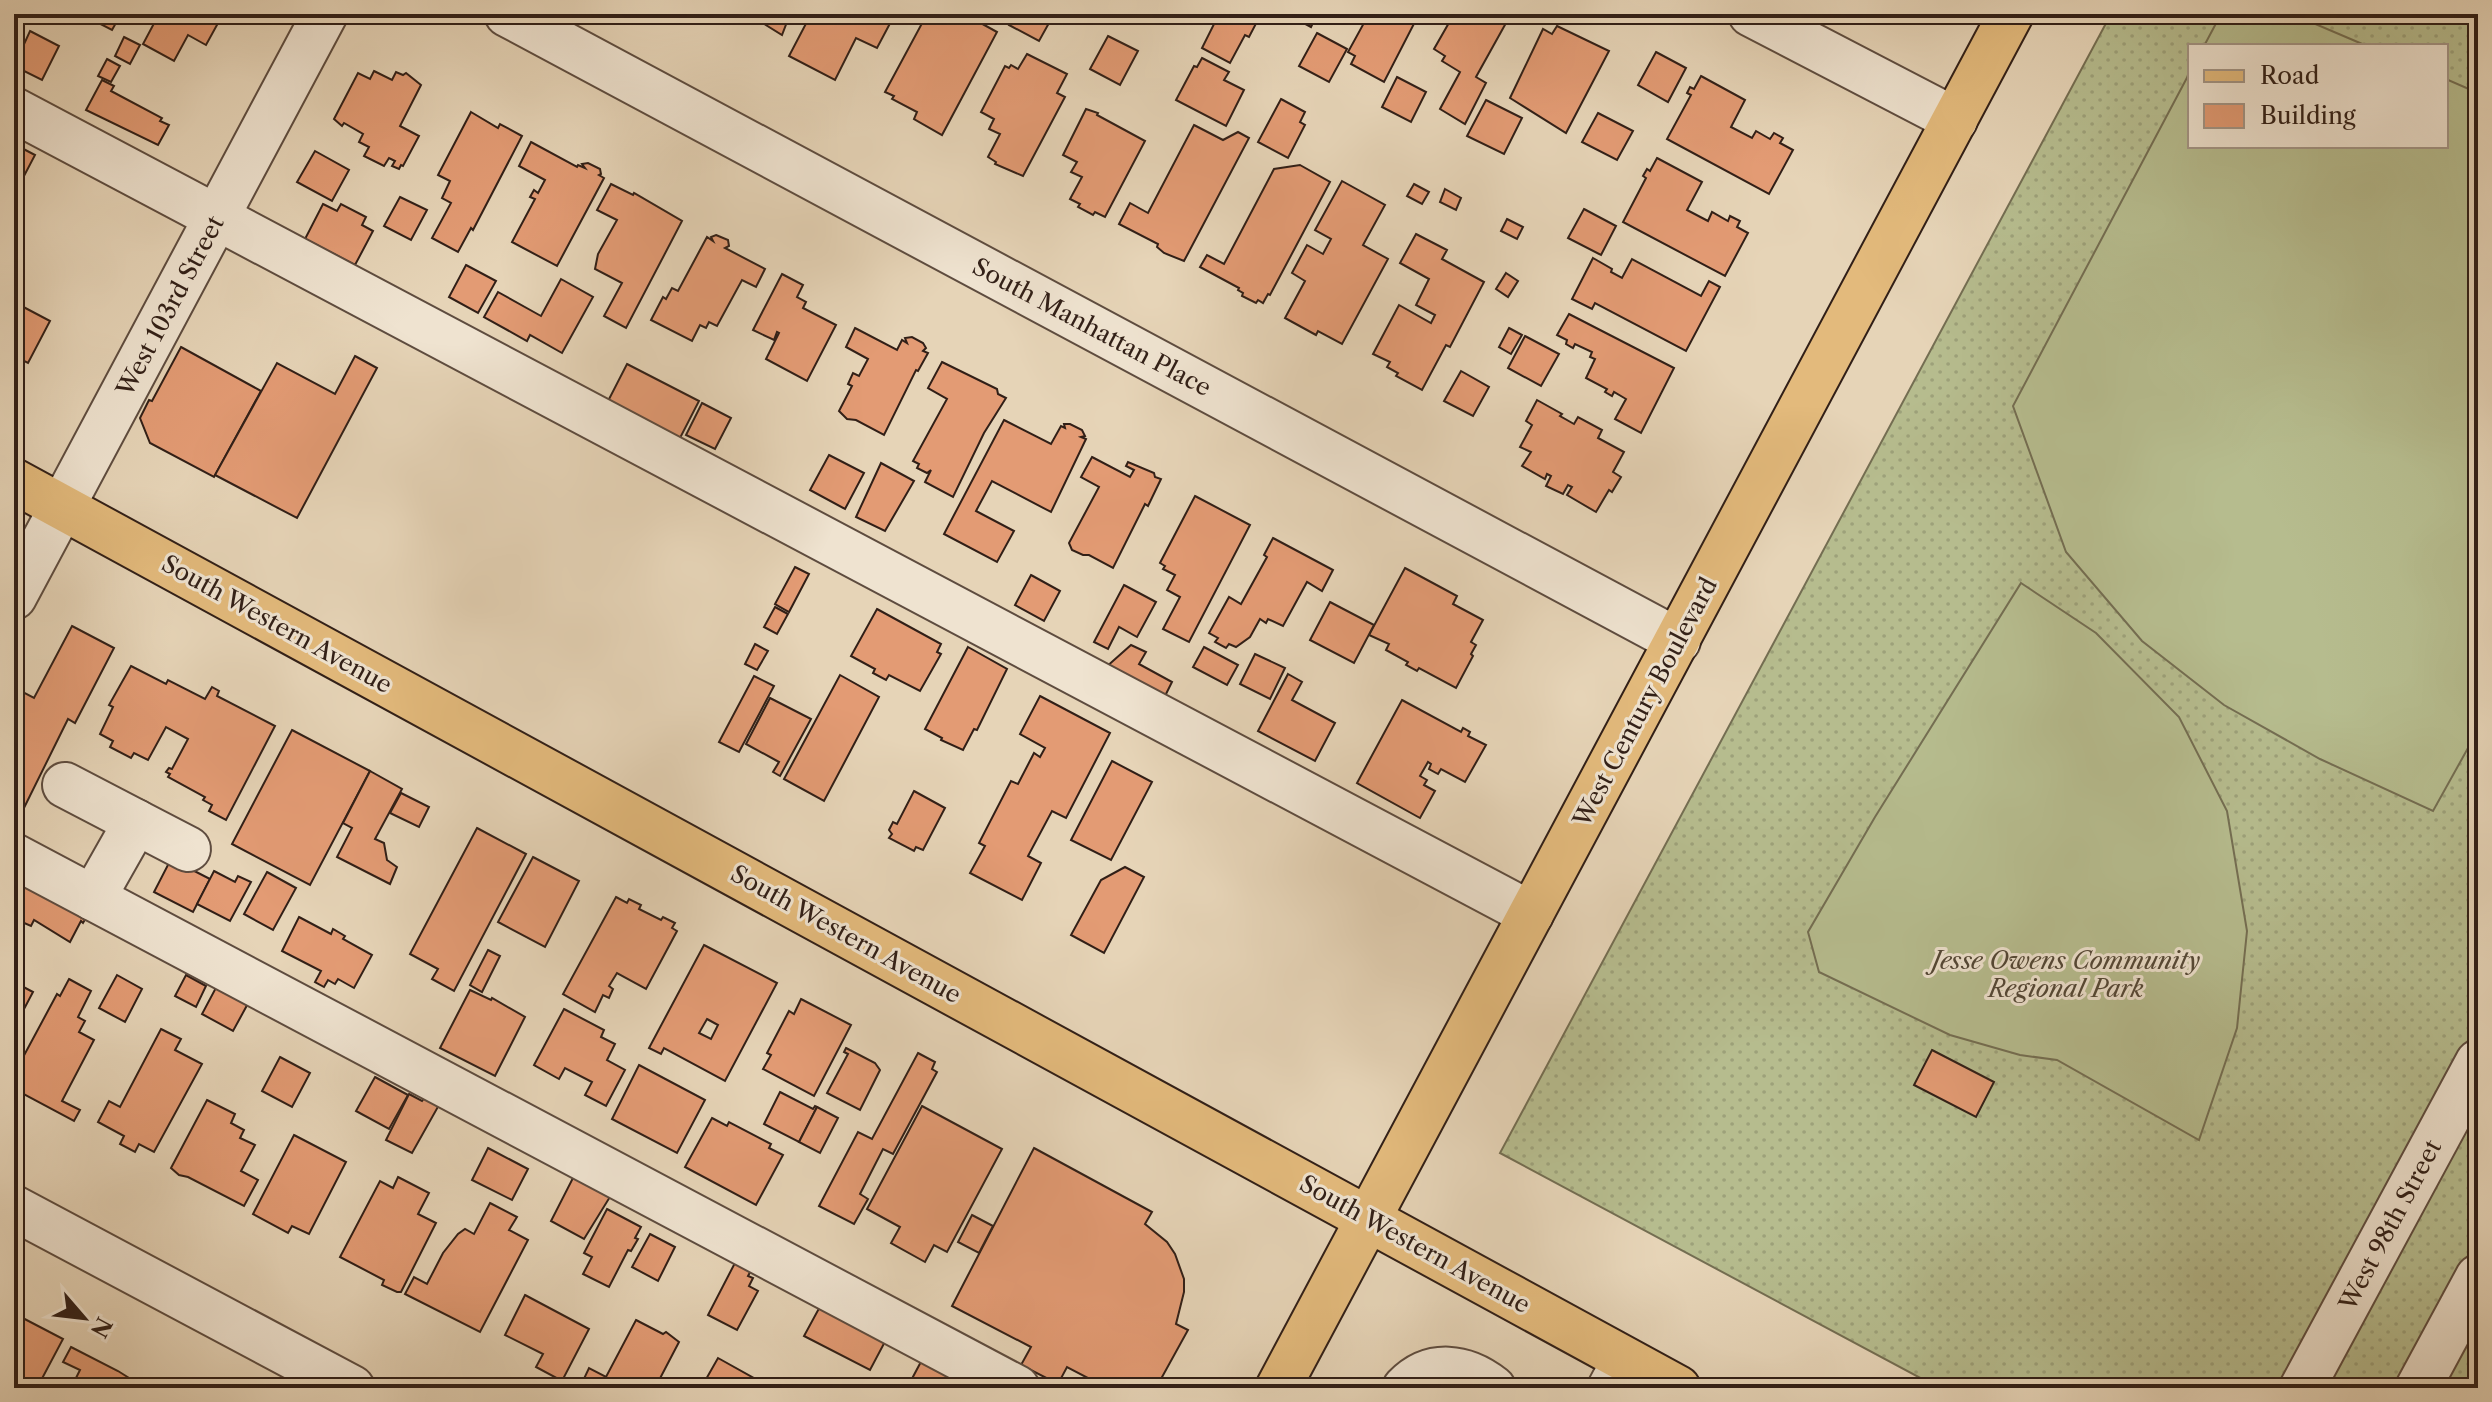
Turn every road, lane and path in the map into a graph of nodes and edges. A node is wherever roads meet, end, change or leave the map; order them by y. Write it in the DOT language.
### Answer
graph roads {
  1 [pos="325,14"];
  2 [pos="507,14"];
  3 [pos="1751,14"];
  4 [pos="2011,14"];
  5 [pos="14,110"];
  6 [pos="1955,120"];
  7 [pos="216,218"];
  8 [pos="14,481"];
  9 [pos="62,507"];
  10 [pos="14,597"];
  11 [pos="1678,641"];
  12 [pos="65,785"];
  13 [pos="136,822"];
  14 [pos="188,849"];
  15 [pos="14,856"];
  16 [pos="93,898"];
  17 [pos="1531,914"];
  18 [pos="2478,1062"];
  19 [pos="14,1208"];
  20 [pos="1368,1218"];
  21 [pos="2478,1277"];
  22 [pos="1618,1374"];
  23 [pos="352,1388"];
  24 [pos="1017,1388"];
  25 [pos="1278,1388"];
  26 [pos="1405,1388"];
  27 [pos="1493,1388"];
  28 [pos="1678,1388"];
  29 [pos="2302,1388"];
  30 [pos="2418,1388"];
  1 -- 7 [label="street, West 103rd Street"];
  2 -- 11 [label="street, South Manhattan Place"];
  3 -- 6 [label="street"];
  4 -- 6 [label="main road, West Century Boulevard"];
  5 -- 7 [label="street"];
  6 -- 11 [label="main road, West Century Boulevard"];
  7 -- 9 [label="street, West 103rd Street"];
  7 -- 17 [label="street"];
  8 -- 9 [label="main road, South Western Avenue"];
  9 -- 10 [label="street, West 103rd Street"];
  9 -- 20 [label="main road, South Western Avenue"];
  11 -- 17 [label="main road, West Century Boulevard"];
  12 -- 13 [label="street"];
  13 -- 14 [label="street"];
  13 -- 16 [label="street"];
  15 -- 16 [label="street"];
  16 -- 24 [label="street"];
  17 -- 20 [label="main road, West Century Boulevard"];
  18 -- 29 [label="street, West 98th Street"];
  19 -- 23 [label="street"];
  20 -- 22 [label="main road, South Western Avenue"];
  20 -- 25 [label="main road, West Century Boulevard"];
  21 -- 30 [label="street"];
  22 -- 28 [label="main road, South Western Avenue"];
  26 -- 27 [label="street"];
}
